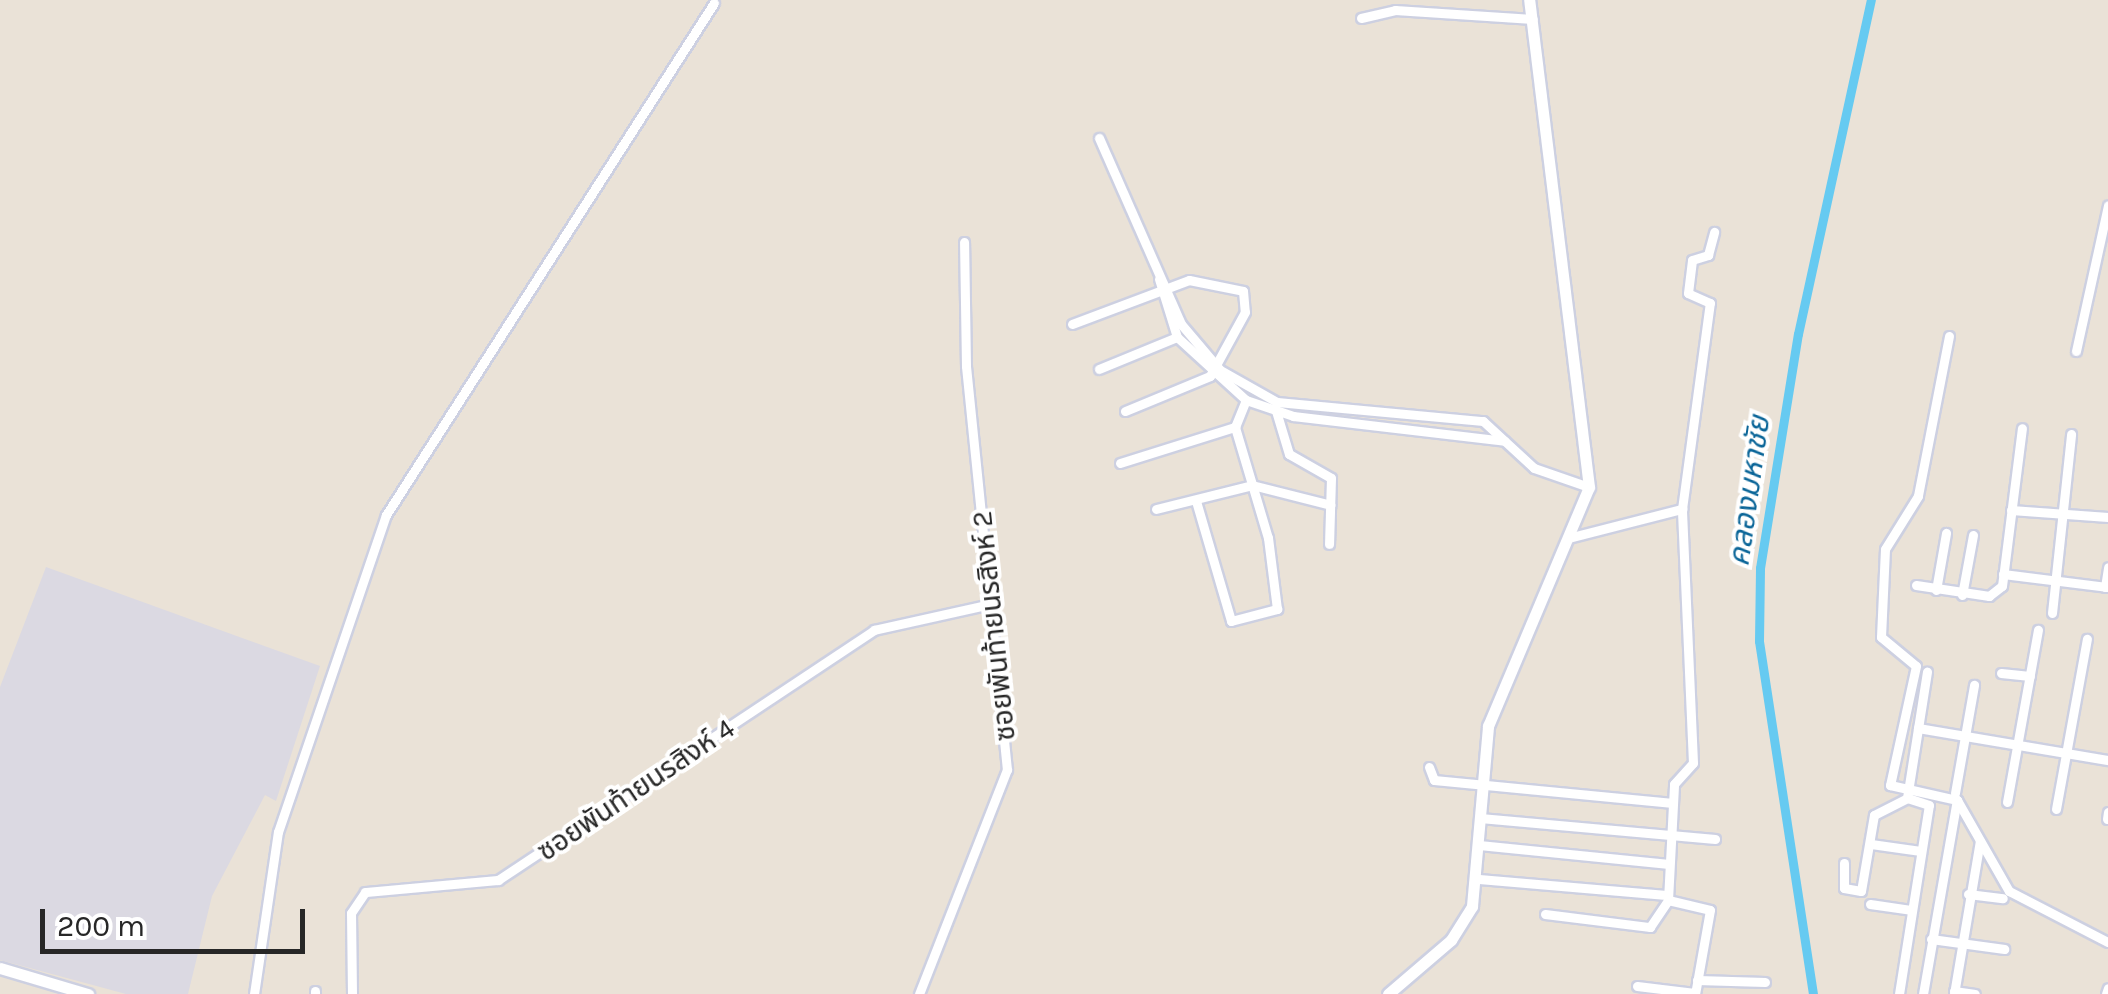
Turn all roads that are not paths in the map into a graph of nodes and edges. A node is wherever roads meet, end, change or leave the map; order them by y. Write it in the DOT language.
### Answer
graph roads {
  1 [pos="1528,0"];
  2 [pos="714,4"];
  3 [pos="1361,18"];
  4 [pos="1533,18"];
  5 [pos="1100,138"];
  6 [pos="2108,205"];
  7 [pos="1714,232"];
  8 [pos="964,242"];
  9 [pos="1162,285"];
  10 [pos="1072,324"];
  11 [pos="1948,336"];
  12 [pos="1177,337"];
  13 [pos="2076,351"];
  14 [pos="1100,368"];
  15 [pos="1214,372"];
  16 [pos="1246,400"];
  17 [pos="1276,407"];
  18 [pos="1125,410"];
  19 [pos="1236,427"];
  20 [pos="2022,428"];
  21 [pos="2070,434"];
  22 [pos="1505,441"];
  23 [pos="1120,464"];
  24 [pos="1252,486"];
  25 [pos="1588,487"];
  26 [pos="1196,500"];
  27 [pos="1331,506"];
  28 [pos="1156,509"];
  29 [pos="1682,509"];
  30 [pos="2011,510"];
  31 [pos="2062,514"];
  32 [pos="2108,517"];
  33 [pos="1946,533"];
  34 [pos="1974,535"];
  35 [pos="1572,537"];
  36 [pos="1329,544"];
  37 [pos="2108,568"];
  38 [pos="2004,574"];
  39 [pos="2055,581"];
  40 [pos="1916,585"];
  41 [pos="2107,587"];
  42 [pos="1936,590"];
  43 [pos="1962,595"];
  44 [pos="990,604"];
  45 [pos="2052,613"];
  46 [pos="2038,630"];
  47 [pos="2087,640"];
  48 [pos="1926,672"];
  49 [pos="2002,673"];
  50 [pos="2030,676"];
  51 [pos="1974,685"];
  52 [pos="1918,728"];
  53 [pos="1966,733"];
  54 [pos="2018,745"];
  55 [pos="2067,754"];
  56 [pos="2108,760"];
  57 [pos="1430,767"];
  58 [pos="1482,783"];
  59 [pos="1908,795"];
  60 [pos="1956,797"];
  61 [pos="2006,802"];
  62 [pos="1672,803"];
  63 [pos="2056,809"];
  64 [pos="1480,818"];
  65 [pos="1672,837"];
  66 [pos="1715,839"];
  67 [pos="1980,841"];
  68 [pos="1871,844"];
  69 [pos="1479,845"];
  70 [pos="1920,852"];
  71 [pos="1944,857"];
  72 [pos="1844,863"];
  73 [pos="1670,864"];
  74 [pos="1478,880"];
  75 [pos="1968,894"];
  76 [pos="1667,898"];
  77 [pos="2003,898"];
  78 [pos="1870,904"];
  79 [pos="1912,910"];
  80 [pos="1545,914"];
  81 [pos="1931,939"];
  82 [pos="1960,942"];
  83 [pos="2108,942"];
  84 [pos="2004,949"];
  85 [pos="0,968"];
  86 [pos="1697,980"];
  87 [pos="1765,982"];
  88 [pos="1637,986"];
  89 [pos="1695,993"];
  90 [pos="1954,993"];
  91 [pos="88,994"];
  92 [pos="254,994"];
  93 [pos="352,994"];
  94 [pos="919,994"];
  95 [pos="1388,994"];
  96 [pos="1899,994"];
  97 [pos="1923,994"];
  98 [pos="1975,994"];
  1 -- 4 [label="street"];
  2 -- 92 [label="street"];
  3 -- 4 [label="street"];
  4 -- 25 [label="street"];
  5 -- 9 [label="street"];
  6 -- 13 [label="street"];
  7 -- 29 [label="street"];
  8 -- 44 [label="street, ซอยพันท้ายนรสิงห์ 2"];
  9 -- 10 [label="street"];
  9 -- 12 [label="street"];
  9 -- 15 [label="street"];
  9 -- 15 [label="street"];
  11 -- 59 [label="street"];
  12 -- 14 [label="street"];
  12 -- 15 [label="street"];
  15 -- 16 [label="street"];
  15 -- 17 [label="street"];
  15 -- 18 [label="street"];
  16 -- 17 [label="street"];
  16 -- 19 [label="street"];
  17 -- 22 [label="street"];
  17 -- 22 [label="street"];
  17 -- 27 [label="street"];
  19 -- 23 [label="street"];
  19 -- 24 [label="street"];
  20 -- 30 [label="street"];
  21 -- 31 [label="street"];
  22 -- 25 [label="street"];
  24 -- 26 [label="street"];
  24 -- 26 [label="street"];
  24 -- 27 [label="street"];
  25 -- 35 [label="street"];
  26 -- 28 [label="street"];
  27 -- 36 [label="street"];
  29 -- 35 [label="street"];
  29 -- 62 [label="street"];
  30 -- 31 [label="street"];
  30 -- 38 [label="street"];
  31 -- 32 [label="street"];
  31 -- 39 [label="street"];
  33 -- 42 [label="street"];
  34 -- 43 [label="street"];
  35 -- 58 [label="street"];
  37 -- 41 [label="street"];
  38 -- 39 [label="street"];
  38 -- 43 [label="street"];
  39 -- 41 [label="street"];
  39 -- 45 [label="street"];
  40 -- 42 [label="street"];
  42 -- 43 [label="street"];
  44 -- 93 [label="street, ซอยพันท้ายนรสิงห์ 4"];
  44 -- 94 [label="street, ซอยพันท้ายนรสิงห์ 2"];
  46 -- 50 [label="street"];
  47 -- 55 [label="street"];
  48 -- 52 [label="street"];
  49 -- 50 [label="street"];
  50 -- 54 [label="street"];
  51 -- 53 [label="street"];
  52 -- 53 [label="street"];
  52 -- 59 [label="street"];
  53 -- 54 [label="street"];
  53 -- 60 [label="street"];
  54 -- 55 [label="street"];
  54 -- 61 [label="street"];
  55 -- 56 [label="street"];
  55 -- 63 [label="street"];
  57 -- 58 [label="street"];
  58 -- 62 [label="street"];
  58 -- 64 [label="street"];
  59 -- 60 [label="street"];
  59 -- 68 [label="street"];
  59 -- 70 [label="street"];
  60 -- 67 [label="street"];
  60 -- 71 [label="street"];
  62 -- 65 [label="street"];
  64 -- 65 [label="street"];
  64 -- 69 [label="street"];
  65 -- 66 [label="street"];
  65 -- 73 [label="street"];
  67 -- 75 [label="street"];
  67 -- 83 [label="street"];
  68 -- 70 [label="street"];
  68 -- 72 [label="street"];
  69 -- 73 [label="street"];
  69 -- 74 [label="street"];
  70 -- 71 [label="street"];
  70 -- 79 [label="street"];
  71 -- 81 [label="street"];
  73 -- 76 [label="street"];
  74 -- 76 [label="street"];
  74 -- 95 [label="street"];
  75 -- 77 [label="street"];
  75 -- 82 [label="street"];
  76 -- 80 [label="street"];
  76 -- 86 [label="street"];
  78 -- 79 [label="street"];
  79 -- 96 [label="street"];
  81 -- 82 [label="street"];
  81 -- 97 [label="street"];
  82 -- 84 [label="street"];
  82 -- 90 [label="street"];
  85 -- 91 [label="street"];
  86 -- 87 [label="street"];
  86 -- 89 [label="street"];
  88 -- 89 [label="street"];
  90 -- 98 [label="street"];
}
